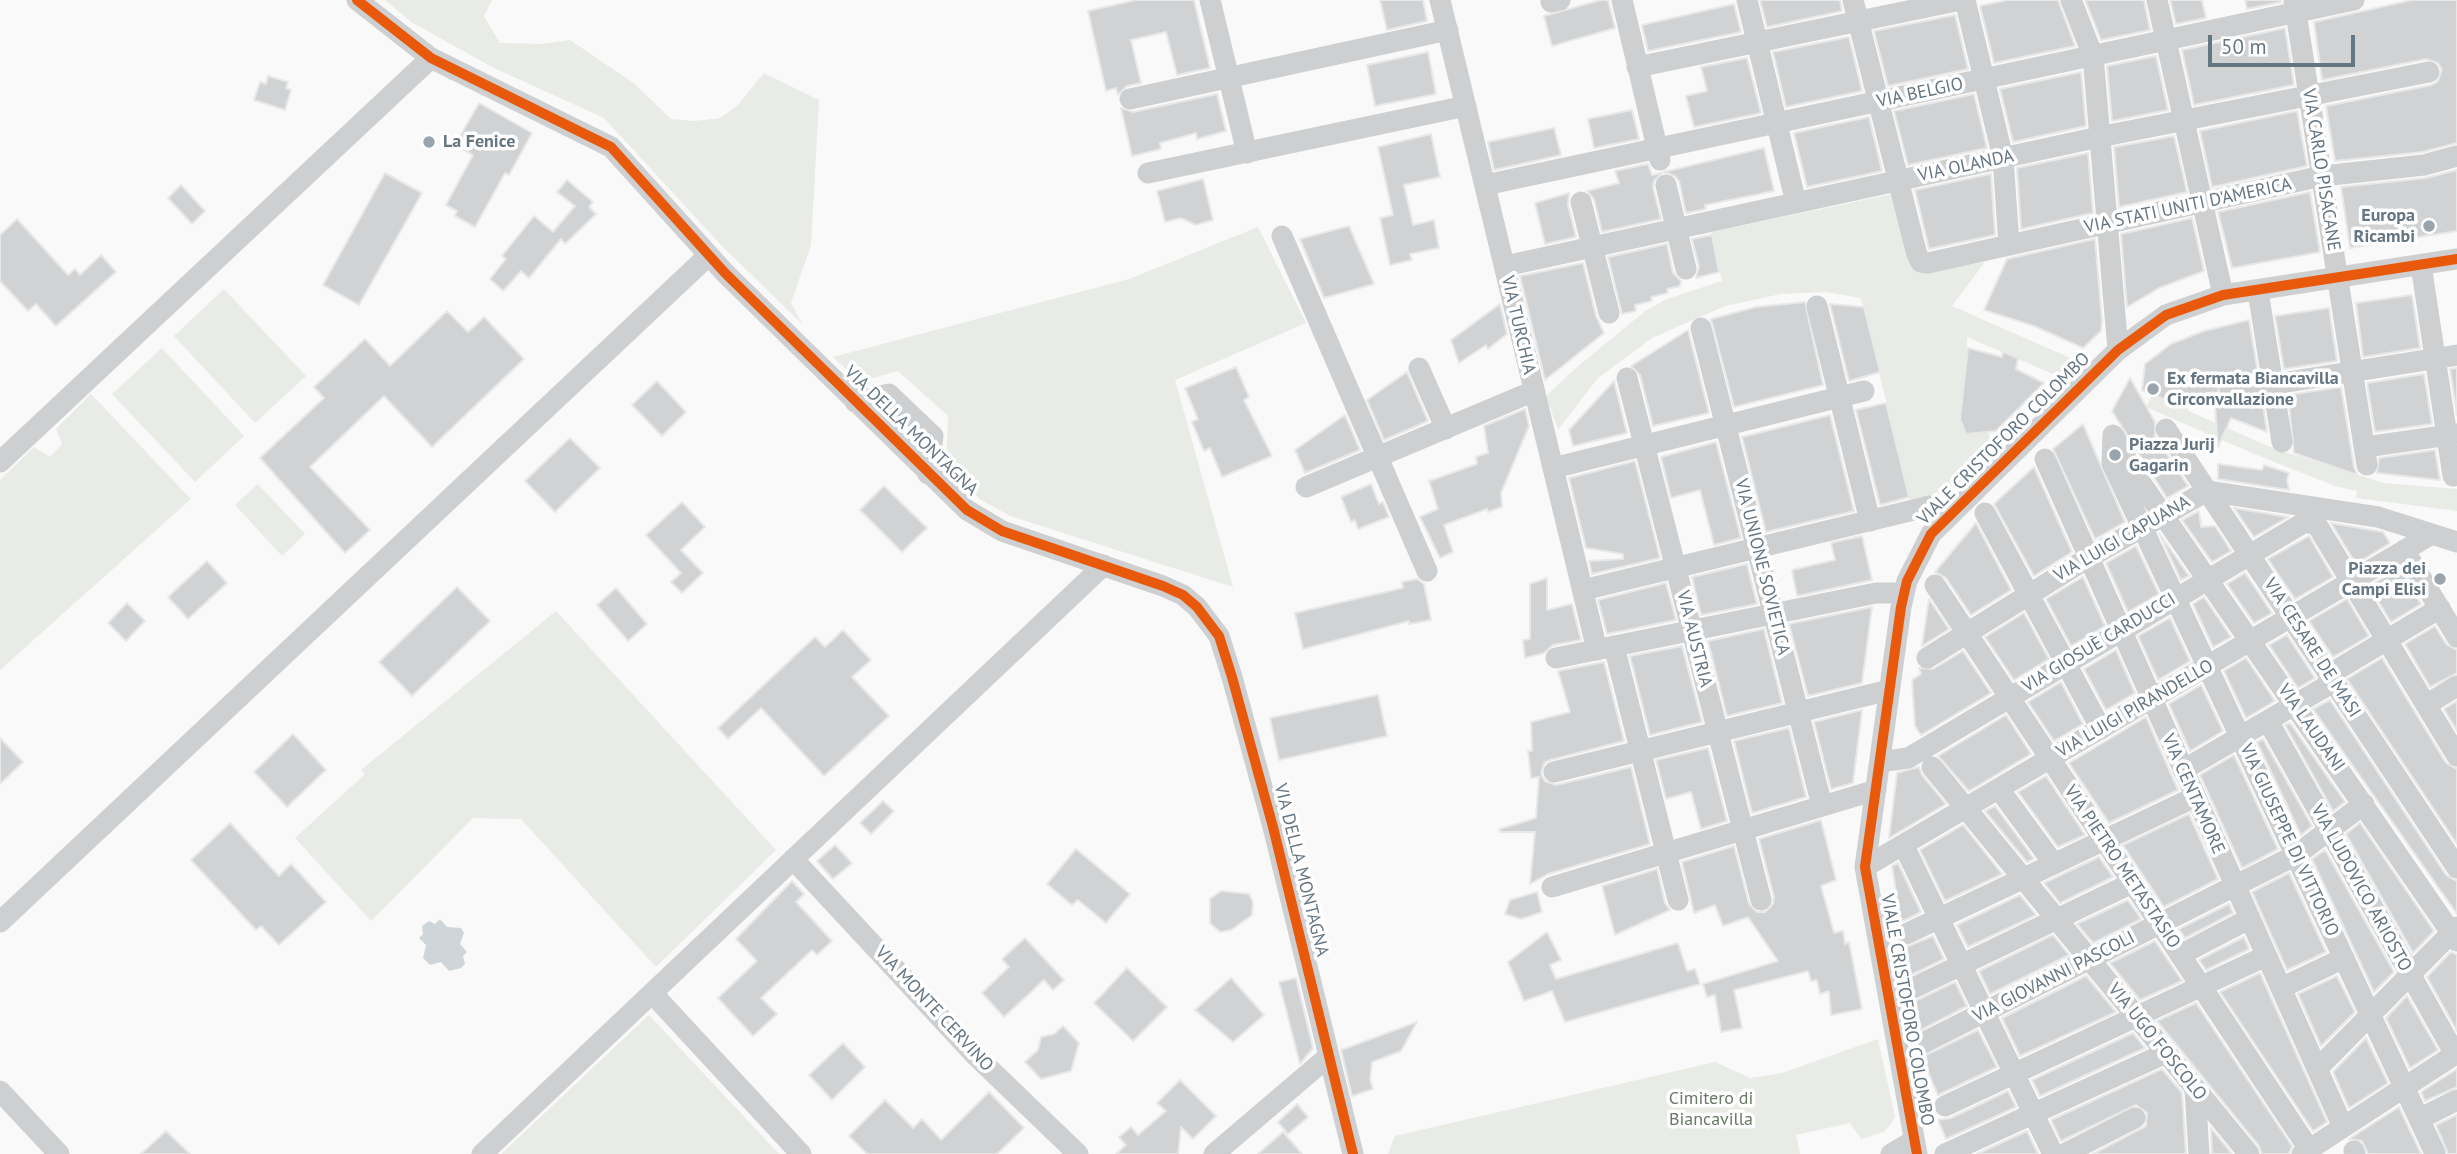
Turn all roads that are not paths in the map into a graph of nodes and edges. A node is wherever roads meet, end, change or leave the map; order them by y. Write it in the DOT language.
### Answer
graph roads {
  1 [pos="357,0"];
  2 [pos="1210,0"];
  3 [pos="1440,0"];
  4 [pos="1622,0"];
  5 [pos="1747,0"];
  6 [pos="1853,0"];
  7 [pos="1963,0"];
  8 [pos="2071,0"];
  9 [pos="2157,0"];
  10 [pos="2354,0"];
  11 [pos="2295,6"];
  12 [pos="1859,21"];
  13 [pos="1448,30"];
  14 [pos="2166,40"];
  15 [pos="1757,43"];
  16 [pos="2093,56"];
  17 [pos="431,58"];
  18 [pos="1637,67"];
  19 [pos="2429,72"];
  20 [pos="1229,78"];
  21 [pos="1984,79"];
  22 [pos="2309,95"];
  23 [pos="1130,99"];
  24 [pos="1879,101"];
  25 [pos="1466,106"];
  26 [pos="2184,120"];
  27 [pos="1777,123"];
  28 [pos="2099,137"];
  29 [pos="1247,153"];
  30 [pos="1658,156"];
  31 [pos="2457,156"];
  32 [pos="2003,158"];
  33 [pos="1148,173"];
  34 [pos="2322,176"];
  35 [pos="1899,181"];
  36 [pos="1485,185"];
  37 [pos="1666,185"];
  38 [pos="1581,202"];
  39 [pos="2203,202"];
  40 [pos="1796,203"];
  41 [pos="2107,224"];
  42 [pos="1676,229"];
  43 [pos="1282,236"];
  44 [pos="2009,245"];
  45 [pos="1593,247"];
  46 [pos="709,255"];
  47 [pos="2457,259"];
  48 [pos="2421,265"];
  49 [pos="1505,266"];
  50 [pos="1686,269"];
  51 [pos="2338,278"];
  52 [pos="2258,291"];
  53 [pos="2224,295"];
  54 [pos="1817,306"];
  55 [pos="1609,313"];
  56 [pos="1701,328"];
  57 [pos="2118,350"];
  58 [pos="2457,355"];
  59 [pos="2435,359"];
  60 [pos="1419,368"];
  61 [pos="2353,372"];
  62 [pos="1627,378"];
  63 [pos="2273,384"];
  64 [pos="1534,391"];
  65 [pos="1864,391"];
  66 [pos="2230,391"];
  67 [pos="1839,397"];
  68 [pos="855,402"];
  69 [pos="1726,425"];
  70 [pos="1446,429"];
  71 [pos="2166,429"];
  72 [pos="2451,434"];
  73 [pos="2282,442"];
  74 [pos="1644,445"];
  75 [pos="1377,456"];
  76 [pos="2045,459"];
  77 [pos="0,462"];
  78 [pos="1553,468"];
  79 [pos="928,474"];
  80 [pos="2453,476"];
  81 [pos="1306,487"];
  82 [pos="2207,491"];
  83 [pos="1951,512"];
  84 [pos="1985,513"];
  85 [pos="2163,515"];
  86 [pos="1870,521"];
  87 [pos="2143,527"];
  88 [pos="2432,534"];
  89 [pos="2457,542"];
  90 [pos="1757,548"];
  91 [pos="2404,550"];
  92 [pos="2250,554"];
  93 [pos="2088,558"];
  94 [pos="1104,565"];
  95 [pos="1676,568"];
  96 [pos="1427,571"];
  97 [pos="2209,578"];
  98 [pos="2351,582"];
  99 [pos="1936,584"];
  100 [pos="1583,590"];
  101 [pos="1904,593"];
  102 [pos="2028,594"];
  103 [pos="2176,597"];
  104 [pos="2440,608"];
  105 [pos="1773,613"];
  106 [pos="2291,617"];
  107 [pos="1691,630"];
  108 [pos="2120,630"];
  109 [pos="1967,632"];
  110 [pos="2457,637"];
  111 [pos="2251,640"];
  112 [pos="2386,640"];
  113 [pos="1605,648"];
  114 [pos="1556,658"];
  115 [pos="1927,658"];
  116 [pos="2065,663"];
  117 [pos="2207,666"];
  118 [pos="2331,677"];
  119 [pos="2457,686"];
  120 [pos="1889,690"];
  121 [pos="2009,697"];
  122 [pos="2151,699"];
  123 [pos="2295,705"];
  124 [pos="2426,705"];
  125 [pos="1798,712"];
  126 [pos="2268,720"];
  127 [pos="2101,729"];
  128 [pos="1718,732"];
  129 [pos="2241,736"];
  130 [pos="1640,751"];
  131 [pos="2457,756"];
  132 [pos="2050,759"];
  133 [pos="1880,762"];
  134 [pos="1932,766"];
  135 [pos="2183,770"];
  136 [pos="1554,772"];
  137 [pos="1999,789"];
  138 [pos="1875,790"];
  139 [pos="2195,797"];
  140 [pos="2364,804"];
  141 [pos="1822,806"];
  142 [pos="1966,809"];
  143 [pos="1743,830"];
  144 [pos="2329,830"];
  145 [pos="2104,840"];
  146 [pos="1904,846"];
  147 [pos="1666,853"];
  148 [pos="2296,855"];
  149 [pos="793,859"];
  150 [pos="2054,864"];
  151 [pos="1865,867"];
  152 [pos="2457,868"];
  153 [pos="2023,878"];
  154 [pos="2132,883"];
  155 [pos="2234,886"];
  156 [pos="1552,887"];
  157 [pos="1678,900"];
  158 [pos="1761,900"];
  159 [pos="1939,918"];
  160 [pos="2057,919"];
  161 [pos="2249,919"];
  162 [pos="0,922"];
  163 [pos="2160,924"];
  164 [pos="1906,933"];
  165 [pos="2455,934"];
  166 [pos="2180,955"];
  167 [pos="2266,956"];
  168 [pos="2344,958"];
  169 [pos="2089,960"];
  170 [pos="1961,965"];
  171 [pos="2410,975"];
  172 [pos="2202,988"];
  173 [pos="2281,988"];
  174 [pos="1911,989"];
  175 [pos="652,993"];
  176 [pos="1984,1012"];
  177 [pos="2371,1015"];
  178 [pos="2137,1018"];
  179 [pos="1923,1043"];
  180 [pos="2166,1053"];
  181 [pos="2456,1054"];
  182 [pos="1329,1056"];
  183 [pos="2317,1069"];
  184 [pos="2015,1075"];
  185 [pos="2404,1087"];
  186 [pos="2195,1089"];
  187 [pos="0,1091"];
  188 [pos="2457,1100"];
  189 [pos="1945,1106"];
  190 [pos="2034,1114"];
  191 [pos="2135,1118"];
  192 [pos="2419,1119"];
  193 [pos="2343,1127"];
  194 [pos="1915,1147"];
  195 [pos="2305,1152"];
  196 [pos="2196,1153"];
  197 [pos="2435,1153"];
  198 [pos="59,1154"];
  199 [pos="482,1154"];
  200 [pos="801,1154"];
  201 [pos="1078,1154"];
  202 [pos="1214,1154"];
  203 [pos="1353,1154"];
  204 [pos="1891,1154"];
  205 [pos="1945,1154"];
  206 [pos="2053,1154"];
  207 [pos="2064,1154"];
  208 [pos="2249,1154"];
  1 -- 17 [label="street, VIA DELLA MONTAGNA"];
  2 -- 20 [label="street"];
  3 -- 13 [label="street, VIA TURCHIA"];
  4 -- 18 [label="street"];
  5 -- 15 [label="street"];
  6 -- 12 [label="street"];
  7 -- 12 [label="street"];
  7 -- 21 [label="street"];
  8 -- 16 [label="street"];
  9 -- 14 [label="street"];
  10 -- 11 [label="street, VIA BELGIO"];
  11 -- 14 [label="street, VIA BELGIO"];
  11 -- 22 [label="street, VIA CARLO PISACANE"];
  12 -- 15 [label="street"];
  12 -- 24 [label="street"];
  13 -- 20 [label="street"];
  13 -- 25 [label="street, VIA TURCHIA"];
  14 -- 16 [label="street, VIA BELGIO"];
  14 -- 26 [label="street"];
  15 -- 18 [label="street"];
  15 -- 27 [label="street"];
  16 -- 21 [label="street, VIA BELGIO"];
  16 -- 28 [label="street"];
  17 -- 46 [label="street, VIA DELLA MONTAGNA"];
  17 -- 77 [label="street"];
  18 -- 30 [label="street"];
  19 -- 22 [label="street, VIA OLANDA"];
  20 -- 23 [label="street"];
  20 -- 29 [label="street"];
  21 -- 24 [label="street, VIA BELGIO"];
  21 -- 32 [label="street"];
  22 -- 26 [label="street, VIA OLANDA"];
  22 -- 34 [label="street, VIA CARLO PISACANE"];
  24 -- 27 [label="street, VIA BELGIO"];
  24 -- 35 [label="street"];
  25 -- 29 [label="street"];
  25 -- 36 [label="street, VIA TURCHIA"];
  26 -- 28 [label="street, VIA OLANDA"];
  26 -- 39 [label="street"];
  27 -- 30 [label="street, VIA BELGIO"];
  27 -- 40 [label="street"];
  28 -- 32 [label="street, VIA OLANDA"];
  28 -- 41 [label="street"];
  29 -- 33 [label="street"];
  30 -- 36 [label="street, VIA BELGIO"];
  31 -- 34 [label="street, VIA STATI UNITI D'AMERICA"];
  32 -- 35 [label="street, VIA OLANDA"];
  32 -- 44 [label="street"];
  34 -- 39 [label="street, VIA STATI UNITI D'AMERICA"];
  34 -- 51 [label="street, VIA CARLO PISACANE"];
  35 -- 40 [label="street, VIA OLANDA"];
  35 -- 44 [label="street, VIA STATI UNITI D'AMERICA"];
  36 -- 49 [label="street, VIA TURCHIA"];
  37 -- 42 [label="street"];
  38 -- 45 [label="street"];
  39 -- 41 [label="street, VIA STATI UNITI D'AMERICA"];
  39 -- 53 [label="street"];
  40 -- 42 [label="street, VIA OLANDA"];
  41 -- 44 [label="street, VIA STATI UNITI D'AMERICA"];
  41 -- 57 [label="street"];
  42 -- 45 [label="street, VIA OLANDA"];
  42 -- 50 [label="street"];
  43 -- 75 [label="street"];
  45 -- 49 [label="street, VIA OLANDA"];
  45 -- 55 [label="street"];
  46 -- 68 [label="street, VIA DELLA MONTAGNA"];
  46 -- 162 [label="street"];
  47 -- 48 [label="street, VIALE CRISTOFORO COLOMBO"];
  48 -- 51 [label="street, VIALE CRISTOFORO COLOMBO"];
  48 -- 59 [label="street"];
  49 -- 64 [label="street, VIA TURCHIA"];
  51 -- 52 [label="street, VIALE CRISTOFORO COLOMBO"];
  51 -- 61 [label="street, VIA CARLO PISACANE"];
  52 -- 53 [label="street, VIALE CRISTOFORO COLOMBO"];
  52 -- 63 [label="street"];
  53 -- 57 [label="street, VIALE CRISTOFORO COLOMBO"];
  54 -- 67 [label="street"];
  56 -- 69 [label="street, VIA UNIONE SOVIETICA"];
  57 -- 83 [label="street, VIALE CRISTOFORO COLOMBO"];
  58 -- 59 [label="street"];
  59 -- 61 [label="street"];
  59 -- 72 [label="street"];
  60 -- 70 [label="street"];
  61 -- 63 [label="street"];
  61 -- 72 [label="street, VIA CARLO PISACANE"];
  62 -- 74 [label="street, VIA AUSTRIA"];
  63 -- 66 [label="street"];
  63 -- 73 [label="street"];
  64 -- 70 [label="street"];
  64 -- 78 [label="street, VIA TURCHIA"];
  65 -- 67 [label="street"];
  67 -- 69 [label="street"];
  67 -- 86 [label="street"];
  68 -- 79 [label="street, VIA DELLA MONTAGNA"];
  68 -- 79 [label="street"];
  69 -- 74 [label="street"];
  69 -- 90 [label="street, VIA UNIONE SOVIETICA"];
  70 -- 75 [label="street"];
  71 -- 82 [label="street, VIA CESARE DE MASI"];
  72 -- 80 [label="street"];
  74 -- 78 [label="street"];
  74 -- 95 [label="street, VIA AUSTRIA"];
  75 -- 81 [label="street"];
  75 -- 96 [label="street"];
  76 -- 93 [label="street, VIA CENTAMORE"];
  78 -- 100 [label="street, VIA TURCHIA"];
  79 -- 94 [label="street, VIA DELLA MONTAGNA"];
  82 -- 85 [label="street, VIA LUIGI CAPUANA"];
  82 -- 88 [label="street, VIA LUIGI CAPUANA"];
  82 -- 92 [label="street, VIA CESARE DE MASI"];
  83 -- 86 [label="street"];
  83 -- 101 [label="street, VIALE CRISTOFORO COLOMBO"];
  84 -- 102 [label="street"];
  85 -- 87 [label="street, VIA LUIGI CAPUANA"];
  85 -- 87 [label="street, VIA LAUDANI"];
  85 -- 97 [label="street, VIA LAUDANI"];
  86 -- 90 [label="street"];
  87 -- 93 [label="street, VIA LUIGI CAPUANA"];
  87 -- 103 [label="street, VIA GIUSEPPE DI VITTORIO"];
  88 -- 89 [label="street, VIA LUIGI CAPUANA"];
  88 -- 91 [label="street, VIA LUIGI PIRANDELLO"];
  90 -- 95 [label="street"];
  90 -- 105 [label="street, VIA UNIONE SOVIETICA"];
  91 -- 98 [label="street, VIA LUIGI PIRANDELLO"];
  91 -- 104 [label="street"];
  92 -- 97 [label="street, VIA GIOSUÈ CARDUCCI"];
  92 -- 98 [label="street, VIA GIOSUÈ CARDUCCI"];
  92 -- 106 [label="street, VIA CESARE DE MASI"];
  93 -- 102 [label="street, VIA LUIGI CAPUANA"];
  93 -- 108 [label="street, VIA CENTAMORE"];
  94 -- 149 [label="street"];
  94 -- 182 [label="street, VIA DELLA MONTAGNA"];
  95 -- 100 [label="street"];
  95 -- 107 [label="street, VIA AUSTRIA"];
  97 -- 103 [label="street, VIA GIOSUÈ CARDUCCI"];
  97 -- 111 [label="street, VIA LAUDANI"];
  98 -- 106 [label="street, VIA LUIGI PIRANDELLO"];
  98 -- 112 [label="street"];
  99 -- 109 [label="street, VIA PIETRO METASTASIO"];
  100 -- 113 [label="street, VIA TURCHIA"];
  101 -- 105 [label="street"];
  101 -- 120 [label="street, VIALE CRISTOFORO COLOMBO"];
  102 -- 109 [label="street, VIA LUIGI CAPUANA"];
  102 -- 116 [label="street"];
  103 -- 108 [label="street, VIA GIOSUÈ CARDUCCI"];
  103 -- 117 [label="street, VIA GIUSEPPE DI VITTORIO"];
  104 -- 110 [label="street"];
  104 -- 112 [label="street"];
  105 -- 107 [label="street"];
  105 -- 125 [label="street, VIA UNIONE SOVIETICA"];
  106 -- 111 [label="street, VIA LUIGI PIRANDELLO"];
  106 -- 118 [label="street, VIA CESARE DE MASI"];
  107 -- 113 [label="street"];
  107 -- 128 [label="street, VIA AUSTRIA"];
  108 -- 116 [label="street, VIA GIOSUÈ CARDUCCI"];
  108 -- 122 [label="street, VIA CENTAMORE"];
  109 -- 115 [label="street, VIA LUIGI CAPUANA"];
  109 -- 121 [label="street, VIA PIETRO METASTASIO"];
  111 -- 117 [label="street, VIA LUIGI PIRANDELLO"];
  111 -- 123 [label="street, VIA LAUDANI"];
  112 -- 118 [label="street"];
  112 -- 124 [label="street"];
  113 -- 114 [label="street"];
  113 -- 130 [label="street, VIA TURCHIA"];
  116 -- 121 [label="street, VIA GIOSUÈ CARDUCCI"];
  116 -- 127 [label="street"];
  117 -- 122 [label="street, VIA LUIGI PIRANDELLO"];
  117 -- 129 [label="street, VIA GIUSEPPE DI VITTORIO"];
  118 -- 123 [label="street"];
  118 -- 152 [label="street, VIA CESARE DE MASI"];
  119 -- 124 [label="street"];
  120 -- 125 [label="street"];
  120 -- 133 [label="street, VIALE CRISTOFORO COLOMBO"];
  121 -- 132 [label="street, VIA PIETRO METASTASIO"];
  121 -- 133 [label="street, VIA GIOSUÈ CARDUCCI"];
  122 -- 127 [label="street, VIA LUIGI PIRANDELLO"];
  122 -- 135 [label="street, VIA CENTAMORE"];
  123 -- 126 [label="street"];
  123 -- 140 [label="street, VIA LAUDANI"];
  124 -- 131 [label="street"];
  125 -- 128 [label="street"];
  125 -- 141 [label="street, VIA UNIONE SOVIETICA"];
  126 -- 129 [label="street"];
  126 -- 144 [label="street, VIA LUDOVICO ARIOSTO"];
  127 -- 132 [label="street, VIA LUIGI PIRANDELLO"];
  128 -- 130 [label="street"];
  128 -- 143 [label="street, VIA AUSTRIA"];
  129 -- 135 [label="street"];
  129 -- 148 [label="street, VIA GIUSEPPE DI VITTORIO"];
  130 -- 136 [label="street"];
  130 -- 147 [label="street, VIA TURCHIA"];
  132 -- 137 [label="street, VIA LUIGI PIRANDELLO"];
  132 -- 145 [label="street, VIA PIETRO METASTASIO"];
  133 -- 138 [label="street, VIALE CRISTOFORO COLOMBO"];
  134 -- 142 [label="street, VIA UGO FOSCOLO"];
  135 -- 139 [label="street, VIA CENTAMORE"];
  137 -- 142 [label="street, VIA LUIGI PIRANDELLO"];
  137 -- 150 [label="street"];
  138 -- 141 [label="street"];
  138 -- 151 [label="street, VIALE CRISTOFORO COLOMBO"];
  139 -- 145 [label="street"];
  139 -- 155 [label="street, VIA CENTAMORE"];
  140 -- 144 [label="street, VIA GIOVANNI PASCOLI"];
  140 -- 165 [label="street, VIA LAUDANI"];
  141 -- 143 [label="street"];
  142 -- 146 [label="street, VIA LUIGI PIRANDELLO"];
  142 -- 153 [label="street, VIA UGO FOSCOLO"];
  143 -- 147 [label="street"];
  143 -- 158 [label="street, VIA AUSTRIA"];
  144 -- 148 [label="street, VIA GIOVANNI PASCOLI"];
  144 -- 171 [label="street, VIA LUDOVICO ARIOSTO"];
  145 -- 150 [label="street"];
  145 -- 154 [label="street, VIA PIETRO METASTASIO"];
  146 -- 151 [label="street, VIA LUIGI PIRANDELLO"];
  146 -- 159 [label="street"];
  147 -- 156 [label="street"];
  147 -- 157 [label="street, VIA TURCHIA"];
  148 -- 155 [label="street, VIA GIOVANNI PASCOLI"];
  148 -- 168 [label="street, VIA GIUSEPPE DI VITTORIO"];
  149 -- 175 [label="street"];
  149 -- 201 [label="street, VIA MONTE CERVINO"];
  150 -- 153 [label="street"];
  151 -- 194 [label="street, VIALE CRISTOFORO COLOMBO"];
  153 -- 159 [label="street"];
  153 -- 160 [label="street, VIA UGO FOSCOLO"];
  154 -- 160 [label="street"];
  154 -- 163 [label="street, VIA PIETRO METASTASIO"];
  155 -- 161 [label="street, VIA CENTAMORE"];
  155 -- 163 [label="street, VIA GIOVANNI PASCOLI"];
  159 -- 164 [label="street"];
  159 -- 170 [label="street"];
  160 -- 169 [label="street, VIA UGO FOSCOLO"];
  160 -- 170 [label="street"];
  161 -- 166 [label="street"];
  161 -- 167 [label="street, VIA CENTAMORE"];
  163 -- 166 [label="street, VIA PIETRO METASTASIO"];
  163 -- 169 [label="street, VIA GIOVANNI PASCOLI"];
  165 -- 171 [label="street"];
  166 -- 172 [label="street, VIA PIETRO METASTASIO"];
  167 -- 172 [label="street"];
  167 -- 173 [label="street, VIA CENTAMORE"];
  168 -- 173 [label="street"];
  168 -- 177 [label="street, VIA GIUSEPPE DI VITTORIO"];
  169 -- 176 [label="street, VIA GIOVANNI PASCOLI"];
  169 -- 178 [label="street, VIA UGO FOSCOLO"];
  170 -- 174 [label="street"];
  170 -- 176 [label="street"];
  171 -- 177 [label="street"];
  171 -- 181 [label="street, VIA LUDOVICO ARIOSTO"];
  172 -- 178 [label="street"];
  172 -- 195 [label="street, VIA PIETRO METASTASIO"];
  173 -- 183 [label="street, VIA CENTAMORE"];
  175 -- 199 [label="street"];
  175 -- 200 [label="street"];
  176 -- 179 [label="street, VIA GIOVANNI PASCOLI"];
  176 -- 184 [label="street"];
  177 -- 183 [label="street"];
  177 -- 185 [label="street, VIA GIUSEPPE DI VITTORIO"];
  178 -- 180 [label="street, VIA UGO FOSCOLO"];
  178 -- 184 [label="street"];
  180 -- 186 [label="street, VIA UGO FOSCOLO"];
  180 -- 190 [label="street"];
  181 -- 185 [label="street"];
  182 -- 202 [label="street"];
  182 -- 203 [label="street, VIA DELLA MONTAGNA"];
  183 -- 193 [label="street, VIA CENTAMORE"];
  184 -- 189 [label="street"];
  184 -- 190 [label="street"];
  185 -- 192 [label="street, VIA GIUSEPPE DI VITTORIO"];
  185 -- 193 [label="street"];
  186 -- 196 [label="street"];
  186 -- 208 [label="street, VIA UGO FOSCOLO"];
  187 -- 198 [label="street"];
  188 -- 192 [label="street"];
  190 -- 205 [label="street"];
  190 -- 206 [label="street"];
  191 -- 207 [label="street"];
  192 -- 197 [label="street, VIA GIUSEPPE DI VITTORIO"];
  193 -- 195 [label="street"];
  194 -- 204 [label="street"];
}
